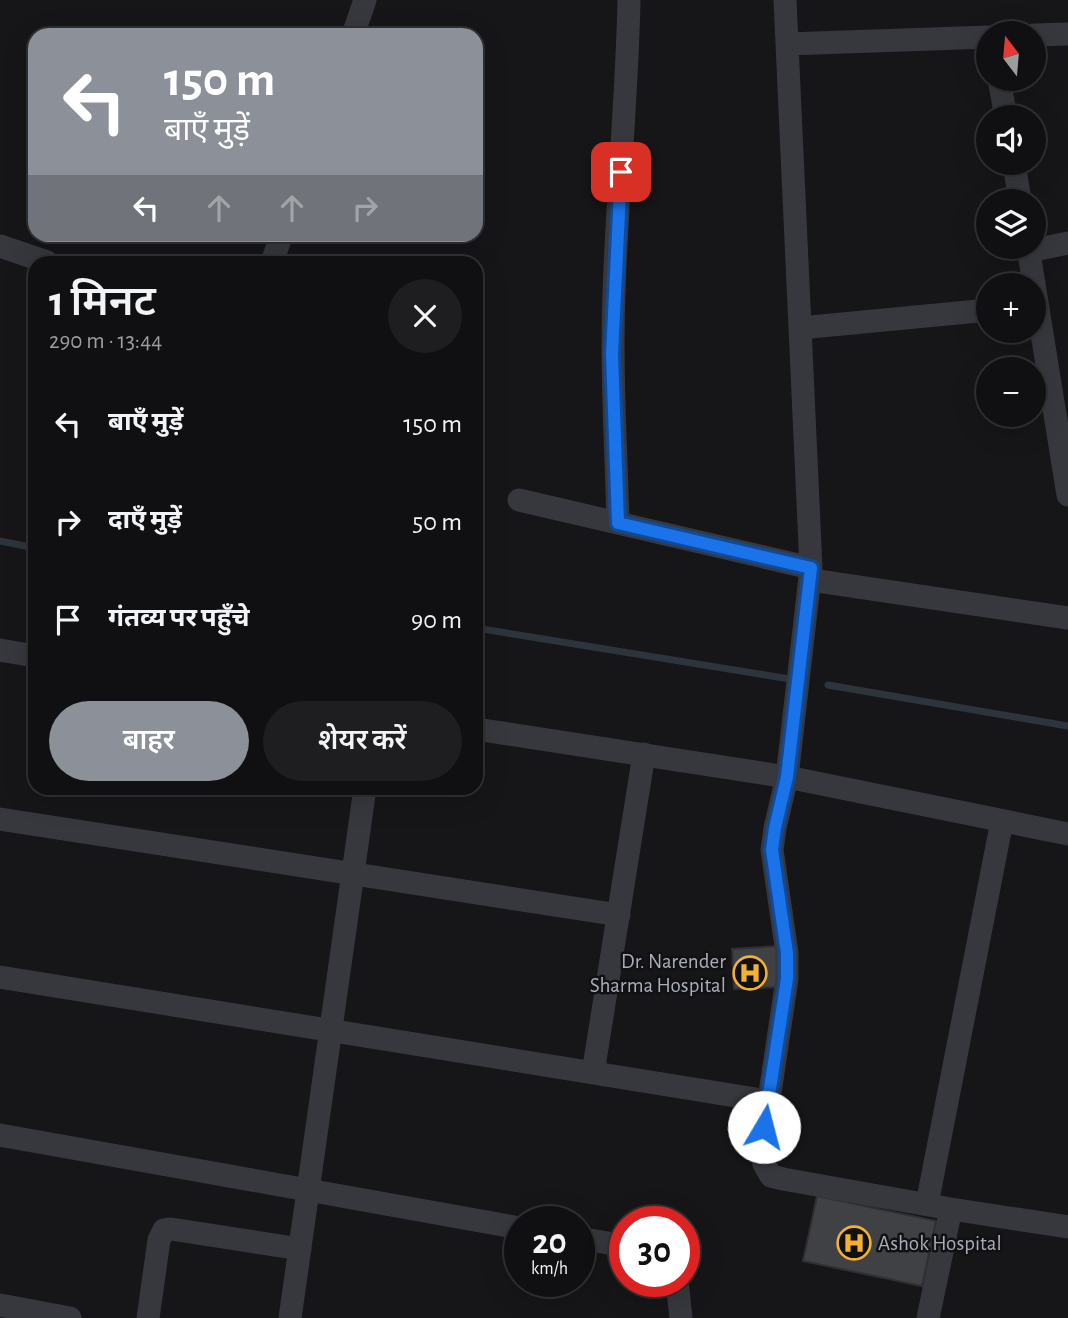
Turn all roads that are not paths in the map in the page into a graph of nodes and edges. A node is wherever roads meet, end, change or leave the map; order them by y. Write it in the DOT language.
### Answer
graph roads {
  1 [pos="365,0"];
  2 [pos="629,0"];
  3 [pos="785,0"];
  4 [pos="355,28"];
  5 [pos="1068,34"];
  6 [pos="1046,35"];
  7 [pos="976,37"];
  8 [pos="787,44"];
  9 [pos="1068,243"];
  10 [pos="0,246"];
  11 [pos="1046,246"];
  12 [pos="29,256"];
  13 [pos="976,311"];
  14 [pos="800,328"];
  15 [pos="1046,343"];
  16 [pos="1061,403"];
  17 [pos="1068,495"];
  18 [pos="519,500"];
  19 [pos="618,523"];
  20 [pos="811,574"];
  21 [pos="1068,618"];
  22 [pos="0,650"];
  23 [pos="28,655"];
  24 [pos="483,730"];
  25 [pos="645,754"];
  26 [pos="787,777"];
  27 [pos="364,795"];
  28 [pos="0,819"];
  29 [pos="1002,821"];
  30 [pos="1068,834"];
  31 [pos="353,874"];
  32 [pos="619,915"];
  33 [pos="0,977"];
  34 [pos="331,1031"];
  35 [pos="593,1073"];
  36 [pos="767,1101"];
  37 [pos="0,1135"];
  38 [pos="308,1191"];
  39 [pos="927,1204"];
  40 [pos="951,1209"];
  41 [pos="504,1225"];
  42 [pos="1068,1227"];
  43 [pos="300,1249"];
  44 [pos="679,1297"];
  45 [pos="0,1305"];
  46 [pos="70,1318"];
  47 [pos="148,1318"];
  48 [pos="290,1318"];
  49 [pos="681,1318"];
  50 [pos="928,1318"];
  1 -- 4 [label="street"];
  2 -- 19 [label="street"];
  3 -- 8 [label="street"];
  5 -- 6 [label="street"];
  7 -- 8 [label="street"];
  8 -- 14 [label="street"];
  9 -- 11 [label="street"];
  10 -- 12 [label="street"];
  13 -- 14 [label="street"];
  14 -- 20 [label="street"];
  15 -- 16 [label="street"];
  16 -- 17 [label="street"];
  18 -- 19 [label="street"];
  19 -- 20 [label="street"];
  20 -- 21 [label="street"];
  20 -- 26 [label="street"];
  22 -- 23 [label="street"];
  24 -- 25 [label="street"];
  25 -- 26 [label="street"];
  25 -- 32 [label="street"];
  26 -- 29 [label="street"];
  26 -- 36 [label="street"];
  27 -- 31 [label="street"];
  28 -- 31 [label="street"];
  29 -- 30 [label="street"];
  29 -- 39 [label="street"];
  31 -- 32 [label="street"];
  31 -- 34 [label="street"];
  32 -- 35 [label="street"];
  33 -- 34 [label="street"];
  34 -- 35 [label="street"];
  34 -- 38 [label="street"];
  35 -- 36 [label="street"];
  36 -- 39 [label="street"];
  37 -- 38 [label="street"];
  38 -- 41 [label="street"];
  38 -- 43 [label="street"];
  39 -- 40 [label="street"];
  40 -- 42 [label="street"];
  40 -- 50 [label="street"];
  43 -- 47 [label="street"];
  43 -- 48 [label="street"];
  44 -- 49 [label="street"];
  45 -- 46 [label="street"];
}
